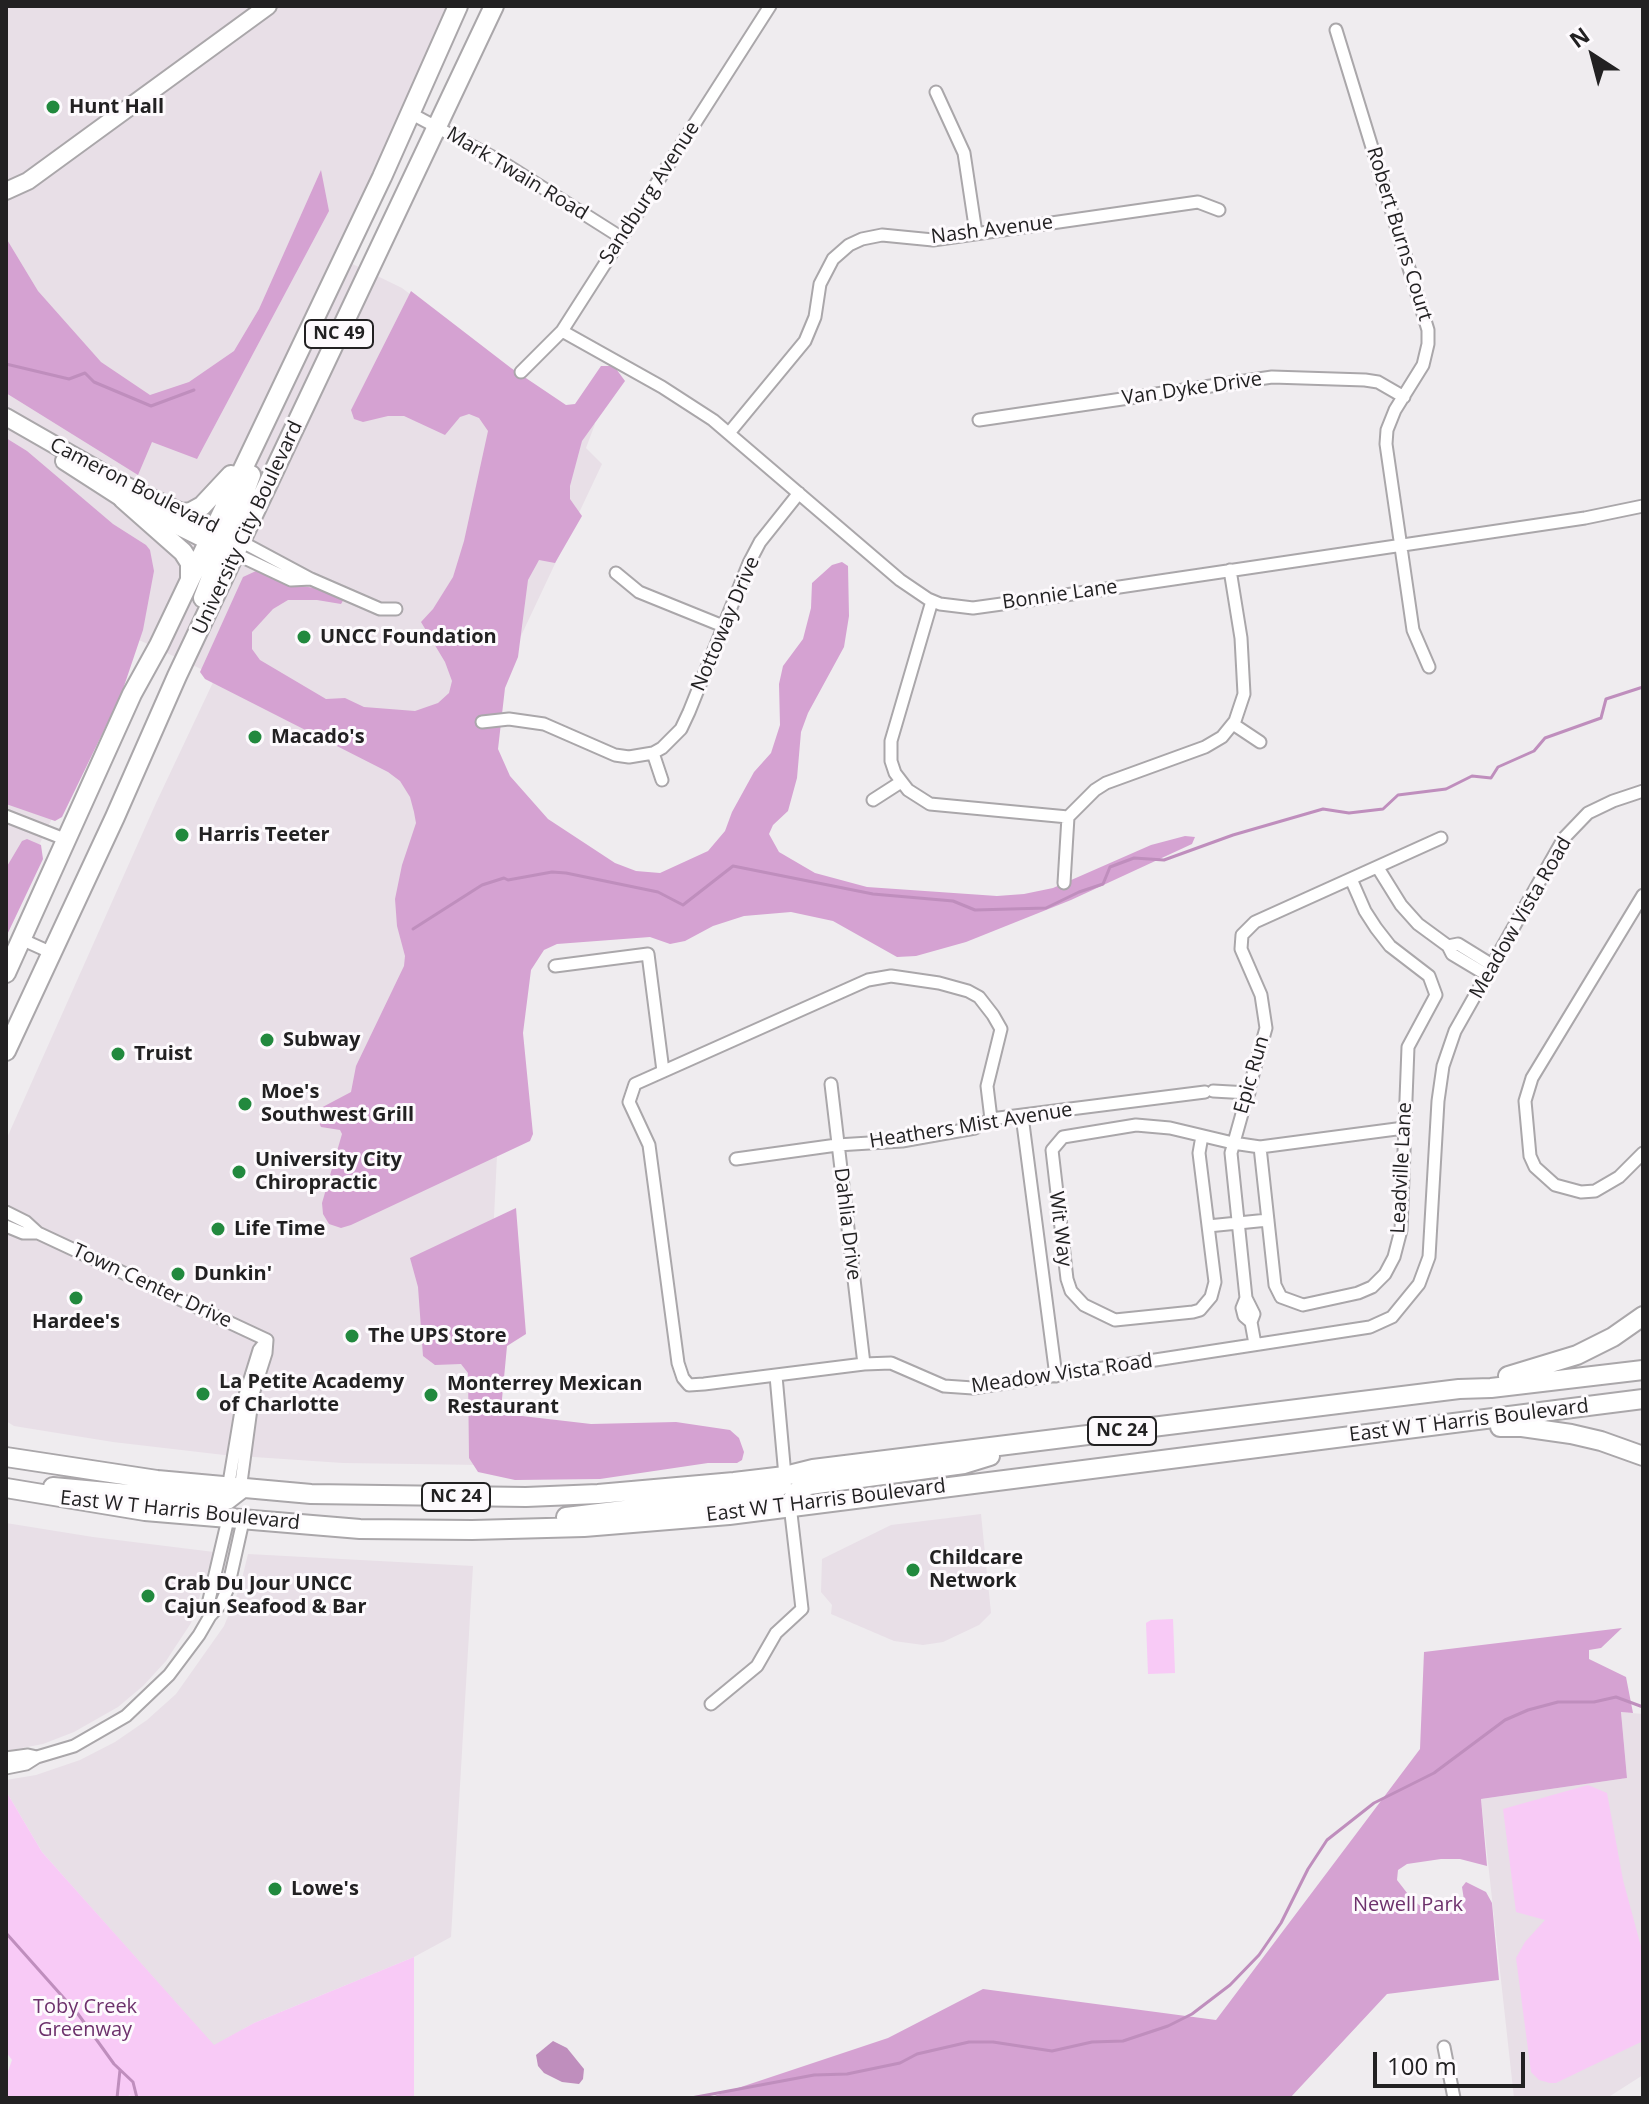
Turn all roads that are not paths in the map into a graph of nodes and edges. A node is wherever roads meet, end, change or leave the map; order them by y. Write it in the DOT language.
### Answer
graph roads {
  1 [pos="251,6"];
  2 [pos="268,6"];
  3 [pos="458,6"];
  4 [pos="494,6"];
  5 [pos="770,6"];
  6 [pos="1336,30"];
  7 [pos="936,92"];
  8 [pos="410,113"];
  9 [pos="436,127"];
  10 [pos="6,181"];
  11 [pos="6,191"];
  12 [pos="1219,210"];
  13 [pos="976,233"];
  14 [pos="622,238"];
  15 [pos="562,331"];
  16 [pos="521,372"];
  17 [pos="284,382"];
  18 [pos="1404,397"];
  19 [pos="6,417"];
  20 [pos="979,420"];
  21 [pos="729,433"];
  22 [pos="257,436"];
  23 [pos="39,438"];
  24 [pos="799,493"];
  25 [pos="123,499"];
  26 [pos="1643,506"];
  27 [pos="183,513"];
  28 [pos="225,541"];
  29 [pos="1400,545"];
  30 [pos="1230,570"];
  31 [pos="616,573"];
  32 [pos="190,579"];
  33 [pos="932,601"];
  34 [pos="396,609"];
  35 [pos="723,626"];
  36 [pos="1429,667"];
  37 [pos="482,722"];
  38 [pos="1233,724"];
  39 [pos="1260,742"];
  40 [pos="653,753"];
  41 [pos="662,780"];
  42 [pos="901,782"];
  43 [pos="1643,791"];
  44 [pos="873,800"];
  45 [pos="6,816"];
  46 [pos="1068,817"];
  47 [pos="1441,838"];
  48 [pos="67,840"];
  49 [pos="1378,868"];
  50 [pos="1351,879"];
  51 [pos="1064,883"];
  52 [pos="1643,895"];
  53 [pos="21,939"];
  54 [pos="52,953"];
  55 [pos="555,966"];
  56 [pos="1489,970"];
  57 [pos="6,973"];
  58 [pos="6,1051"];
  59 [pos="663,1071"];
  60 [pos="831,1084"];
  61 [pos="1249,1093"];
  62 [pos="1022,1116"];
  63 [pos="991,1119"];
  64 [pos="1404,1128"];
  65 [pos="1202,1136"];
  66 [pos="1233,1143"];
  67 [pos="837,1145"];
  68 [pos="1260,1147"];
  69 [pos="1643,1153"];
  70 [pos="736,1159"];
  71 [pos="6,1212"];
  72 [pos="1268,1220"];
  73 [pos="1239,1223"];
  74 [pos="6,1226"];
  75 [pos="1208,1226"];
  76 [pos="38,1233"];
  77 [pos="1643,1316"];
  78 [pos="1255,1344"];
  79 [pos="864,1364"];
  80 [pos="1643,1370"];
  81 [pos="776,1376"];
  82 [pos="1056,1376"];
  83 [pos="1459,1389"];
  84 [pos="1643,1399"];
  85 [pos="1437,1425"];
  86 [pos="1036,1442"];
  87 [pos="1643,1456"];
  88 [pos="6,1457"];
  89 [pos="785,1476"];
  90 [pos="6,1487"];
  91 [pos="234,1489"];
  92 [pos="402,1497"];
  93 [pos="790,1505"];
  94 [pos="236,1520"];
  95 [pos="513,1530"];
  96 [pos="711,1704"];
  97 [pos="37,1757"];
  98 [pos="6,1758"];
  99 [pos="6,1768"];
  100 [pos="1444,2047"];
  101 [pos="1454,2098"];
  1 -- 10 [label="street"];
  2 -- 11 [label="street"];
  3 -- 8 [label="main road, University City Boulevard / NC 49"];
  4 -- 9 [label="main road, University City Boulevard / NC 49"];
  5 -- 14 [label="street, Sandburg Avenue"];
  6 -- 18 [label="street, Robert Burns Court"];
  7 -- 13 [label="street"];
  8 -- 9 [label="street, Mark Twain Road"];
  8 -- 17 [label="main road, University City Boulevard / NC 49"];
  9 -- 14 [label="street, Mark Twain Road"];
  9 -- 28 [label="main road, University City Boulevard / NC 49"];
  12 -- 13 [label="street, Nash Avenue"];
  13 -- 21 [label="street, Nash Avenue"];
  14 -- 15 [label="street, Sandburg Avenue"];
  15 -- 16 [label="street, Sandburg Avenue"];
  15 -- 21 [label="street, Bonnie Lane"];
  17 -- 22 [label="main road, University City Boulevard / NC 49"];
  17 -- 28 [label="main road"];
  18 -- 20 [label="street, Van Dyke Drive"];
  18 -- 29 [label="street, Robert Burns Court"];
  19 -- 23 [label="street, Cameron Boulevard"];
  21 -- 24 [label="street, Bonnie Lane"];
  22 -- 27 [label="main road"];
  22 -- 28 [label="main road, University City Boulevard / NC 49"];
  23 -- 25 [label="street, Cameron Boulevard"];
  23 -- 27 [label="street, Cameron Boulevard"];
  24 -- 33 [label="street, Bonnie Lane"];
  24 -- 35 [label="street, Nottoway Drive"];
  25 -- 28 [label="street, Cameron Boulevard"];
  25 -- 32 [label="main road"];
  26 -- 29 [label="street, Bonnie Lane"];
  27 -- 28 [label="street, Cameron Boulevard"];
  28 -- 32 [label="main road, University City Boulevard / NC 49"];
  28 -- 34 [label="street"];
  28 -- 54 [label="main road"];
  29 -- 30 [label="street, Bonnie Lane"];
  29 -- 36 [label="street, Robert Burns Court"];
  30 -- 33 [label="street, Bonnie Lane"];
  30 -- 38 [label="street"];
  31 -- 35 [label="street"];
  32 -- 48 [label="main road, University City Boulevard / NC 49"];
  33 -- 42 [label="street"];
  35 -- 40 [label="street, Nottoway Drive"];
  37 -- 40 [label="street"];
  38 -- 39 [label="street"];
  38 -- 46 [label="street"];
  40 -- 41 [label="street"];
  42 -- 44 [label="street"];
  42 -- 46 [label="street"];
  43 -- 56 [label="street, Meadow Vista Road"];
  45 -- 48 [label="street"];
  46 -- 51 [label="street"];
  47 -- 49 [label="street, Epic Run"];
  48 -- 53 [label="main road, University City Boulevard / NC 49"];
  49 -- 50 [label="street, Epic Run"];
  49 -- 56 [label="street"];
  50 -- 61 [label="street, Epic Run"];
  50 -- 64 [label="street, Leadville Lane"];
  52 -- 69 [label="street"];
  53 -- 54 [label="street"];
  53 -- 57 [label="main road, University City Boulevard / NC 49"];
  54 -- 58 [label="main road"];
  55 -- 59 [label="street"];
  56 -- 78 [label="street, Meadow Vista Road"];
  59 -- 63 [label="street, Meadow Vista Road"];
  59 -- 81 [label="street, Meadow Vista Road"];
  60 -- 67 [label="street, Dahlia Drive"];
  61 -- 62 [label="street, Heathers Mist Avenue"];
  61 -- 66 [label="street, Epic Run"];
  62 -- 63 [label="street, Heathers Mist Avenue"];
  62 -- 82 [label="street"];
  63 -- 67 [label="street, Heathers Mist Avenue"];
  64 -- 68 [label="street, Wit Way"];
  64 -- 72 [label="street, Leadville Lane"];
  65 -- 66 [label="street, Wit Way"];
  65 -- 75 [label="street, Wit Way"];
  65 -- 75 [label="street, Wit Way"];
  66 -- 68 [label="street, Wit Way"];
  66 -- 73 [label="street, Epic Run"];
  67 -- 70 [label="street, Heathers Mist Avenue"];
  67 -- 79 [label="street, Dahlia Drive"];
  68 -- 72 [label="street, Leadville Lane"];
  71 -- 76 [label="street, Town Center Drive"];
  72 -- 73 [label="street"];
  73 -- 75 [label="street"];
  73 -- 78 [label="street, Epic Run"];
  74 -- 76 [label="street, Town Center Drive"];
  76 -- 91 [label="street, Town Center Drive"];
  77 -- 83 [label="main road"];
  78 -- 82 [label="street, Meadow Vista Road"];
  79 -- 81 [label="street, Meadow Vista Road"];
  79 -- 82 [label="street, Meadow Vista Road"];
  80 -- 83 [label="main road, East W T Harris Boulevard / NC 24"];
  81 -- 89 [label="street"];
  83 -- 86 [label="main road, East W T Harris Boulevard / NC 24"];
  84 -- 85 [label="main road, East W T Harris Boulevard / NC 24"];
  85 -- 87 [label="main road"];
  85 -- 93 [label="main road, East W T Harris Boulevard / NC 24"];
  86 -- 89 [label="main road, East W T Harris Boulevard / NC 24"];
  86 -- 93 [label="main road"];
  88 -- 91 [label="main road, East W T Harris Boulevard / NC 24"];
  89 -- 92 [label="main road, East W T Harris Boulevard / NC 24"];
  89 -- 95 [label="main road"];
  90 -- 91 [label="main road"];
  90 -- 94 [label="main road, East W T Harris Boulevard / NC 24"];
  91 -- 92 [label="main road, East W T Harris Boulevard / NC 24"];
  92 -- 94 [label="main road"];
  93 -- 95 [label="main road, East W T Harris Boulevard / NC 24"];
  93 -- 96 [label="street"];
  94 -- 95 [label="main road, East W T Harris Boulevard / NC 24"];
  94 -- 97 [label="street"];
  97 -- 98 [label="street"];
  97 -- 99 [label="street"];
  100 -- 101 [label="street"];
}
